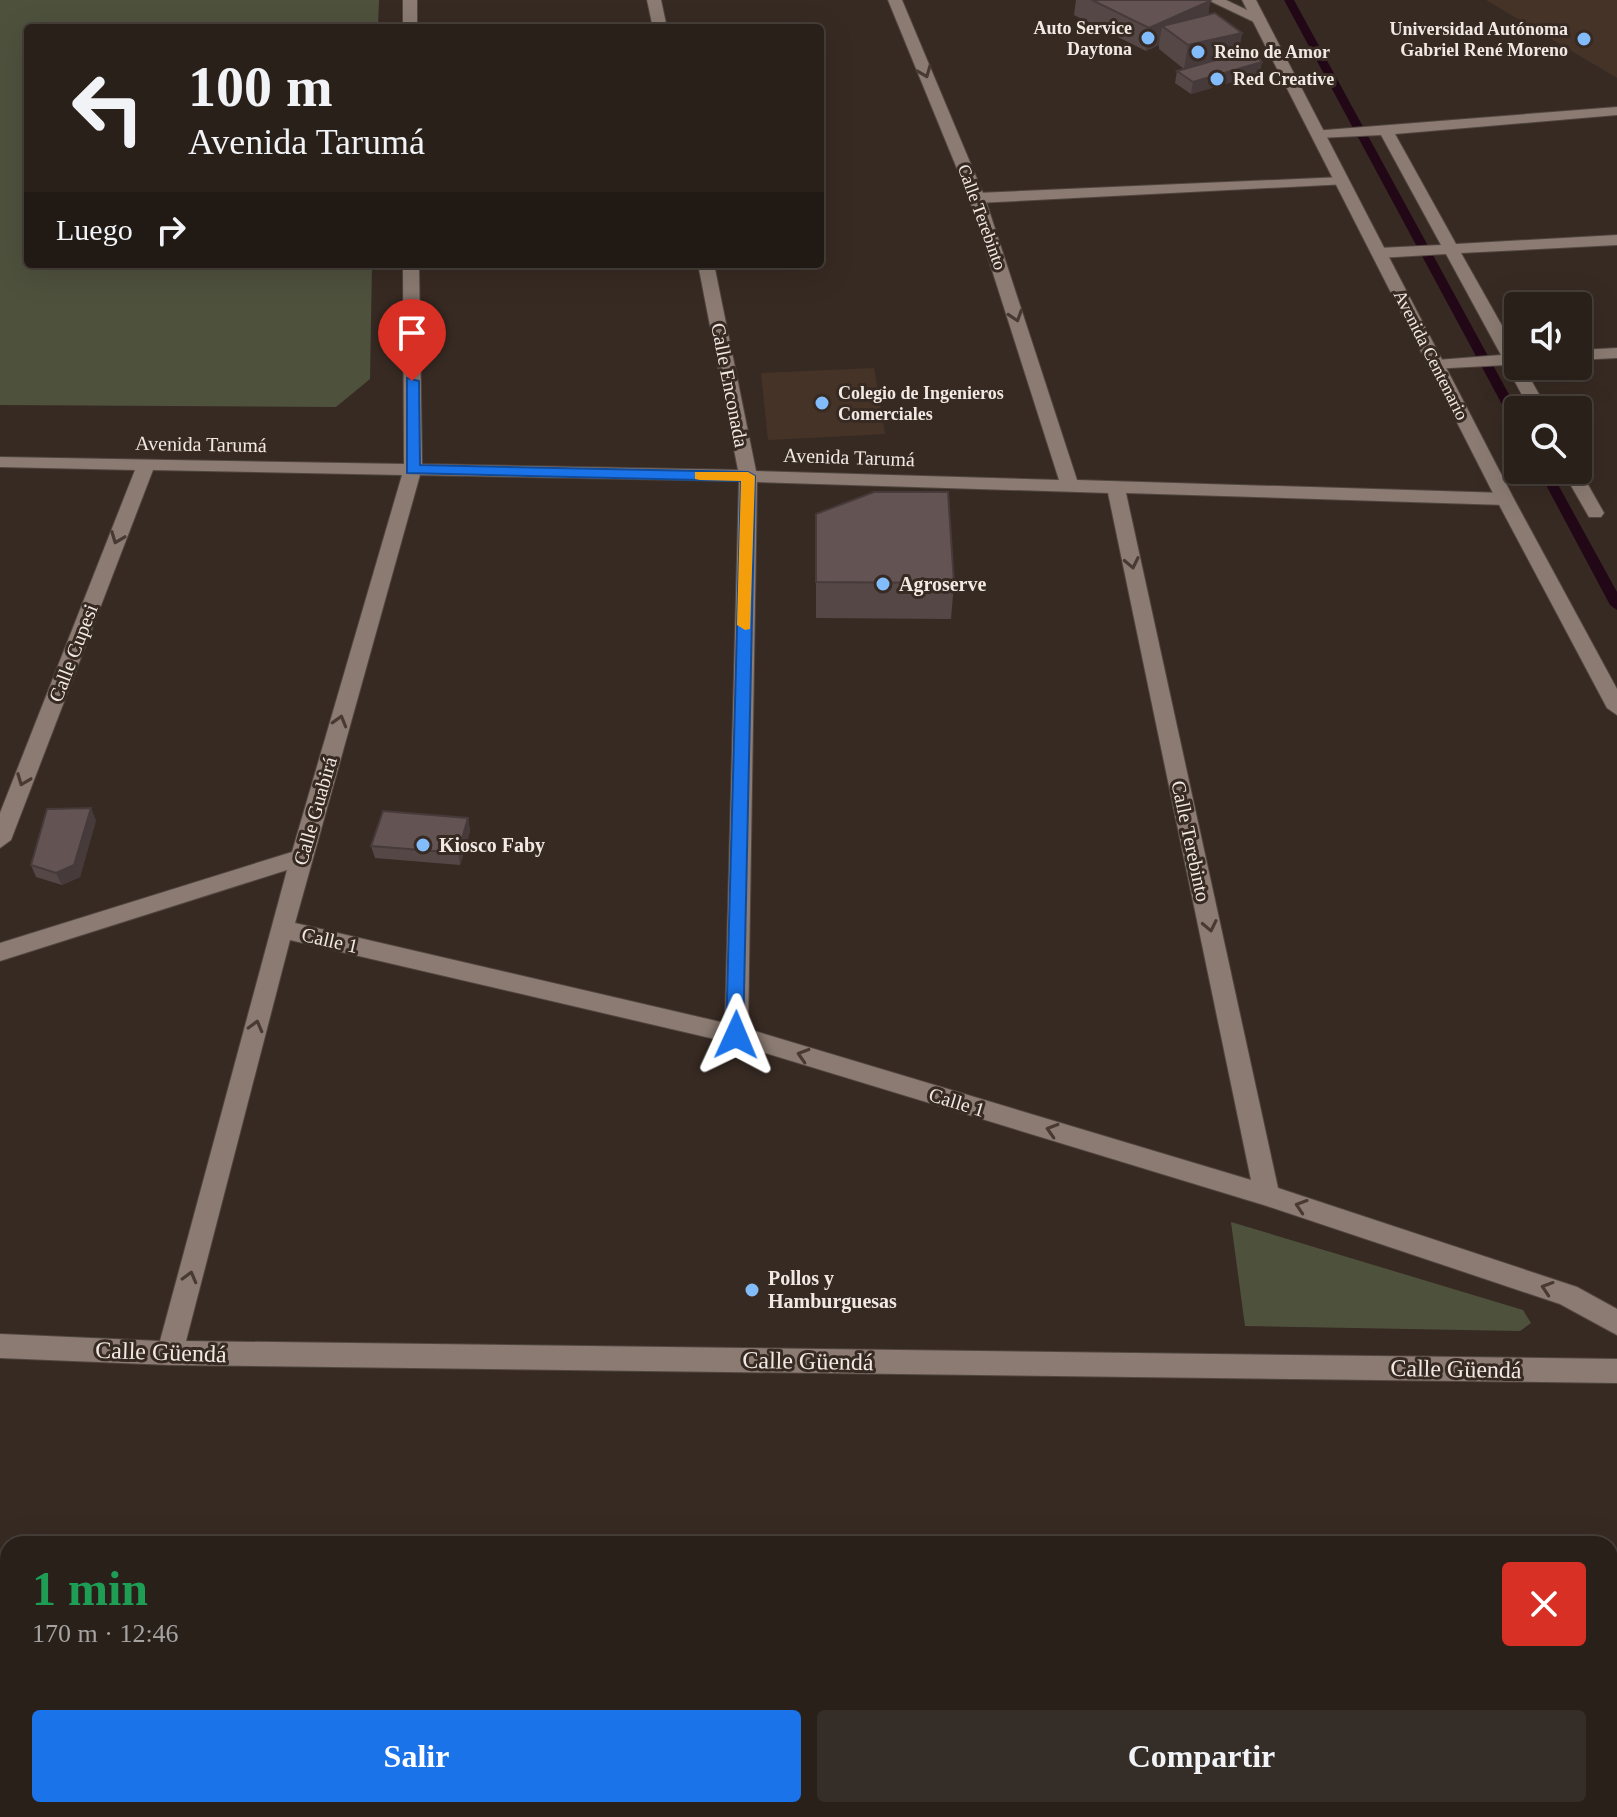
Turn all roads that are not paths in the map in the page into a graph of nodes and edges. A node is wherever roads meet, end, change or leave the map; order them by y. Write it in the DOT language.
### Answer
graph roads {
  1 [pos="410,0"];
  2 [pos="654,0"];
  3 [pos="895,0"];
  4 [pos="1215,0"];
  5 [pos="1249,0"];
  6 [pos="1259,19"];
  7 [pos="410,24"];
  8 [pos="659,24"];
  9 [pos="1617,111"];
  10 [pos="1378,130"];
  11 [pos="1318,134"];
  12 [pos="1342,181"];
  13 [pos="977,198"];
  14 [pos="1617,240"];
  15 [pos="1443,250"];
  16 [pos="1379,253"];
  17 [pos="411,268"];
  18 [pos="707,268"];
  19 [pos="1617,353"];
  20 [pos="1504,354"];
  21 [pos="1592,354"];
  22 [pos="1504,359"];
  23 [pos="1437,365"];
  24 [pos="0,462"];
  25 [pos="146,465"];
  26 [pos="413,469"];
  27 [pos="748,476"];
  28 [pos="1579,484"];
  29 [pos="1070,485"];
  30 [pos="1116,486"];
  31 [pos="1505,499"];
  32 [pos="1595,513"];
  33 [pos="1617,708"];
  34 [pos="0,840"];
  35 [pos="301,857"];
  36 [pos="282,929"];
  37 [pos="0,952"];
  38 [pos="736,1035"];
  39 [pos="1267,1195"];
  40 [pos="1617,1323"];
  41 [pos="0,1346"];
  42 [pos="170,1353"];
  43 [pos="1617,1371"];
  1 -- 7 [label="street"];
  2 -- 8 [label="street"];
  3 -- 13 [label="street, Calle Terebinto, one-way"];
  4 -- 6 [label="street"];
  5 -- 6 [label="street, Avenida Centenario"];
  6 -- 11 [label="street, Avenida Centenario"];
  9 -- 10 [label="street"];
  10 -- 11 [label="street"];
  10 -- 15 [label="street"];
  11 -- 12 [label="street, Avenida Centenario"];
  12 -- 13 [label="street"];
  12 -- 16 [label="street, Avenida Centenario"];
  13 -- 29 [label="street, Calle Terebinto, one-way"];
  14 -- 15 [label="street"];
  15 -- 16 [label="street"];
  15 -- 20 [label="street"];
  16 -- 23 [label="street, Avenida Centenario"];
  17 -- 26 [label="street, Calle Guabirá"];
  18 -- 27 [label="street, Calle Enconada"];
  19 -- 21 [label="street"];
  22 -- 23 [label="street"];
  23 -- 31 [label="street, Avenida Centenario"];
  24 -- 25 [label="street, Avenida Tarumá"];
  25 -- 26 [label="street, Avenida Tarumá"];
  25 -- 34 [label="street, Calle Cupesi, one-way"];
  26 -- 27 [label="street, Avenida Tarumá"];
  35 -- 26 [label="street, Calle Guabirá, one-way"];
  27 -- 29 [label="street, Avenida Tarumá"];
  27 -- 38 [label="street, Calle Enconada"];
  28 -- 32 [label="street"];
  29 -- 30 [label="street, Avenida Tarumá"];
  30 -- 31 [label="street, Avenida Tarumá"];
  30 -- 39 [label="street, Calle Terebinto, one-way"];
  31 -- 33 [label="street, Avenida Centenario"];
  35 -- 36 [label="street, Calle Guabirá"];
  35 -- 37 [label="street"];
  36 -- 38 [label="street, Calle 1"];
  42 -- 36 [label="street, Calle Guabirá, one-way"];
  39 -- 38 [label="street, Calle 1, one-way"];
  40 -- 39 [label="street, Calle 1, one-way"];
  41 -- 42 [label="street, Calle Güendá"];
  42 -- 43 [label="street, Calle Güendá"];
}
